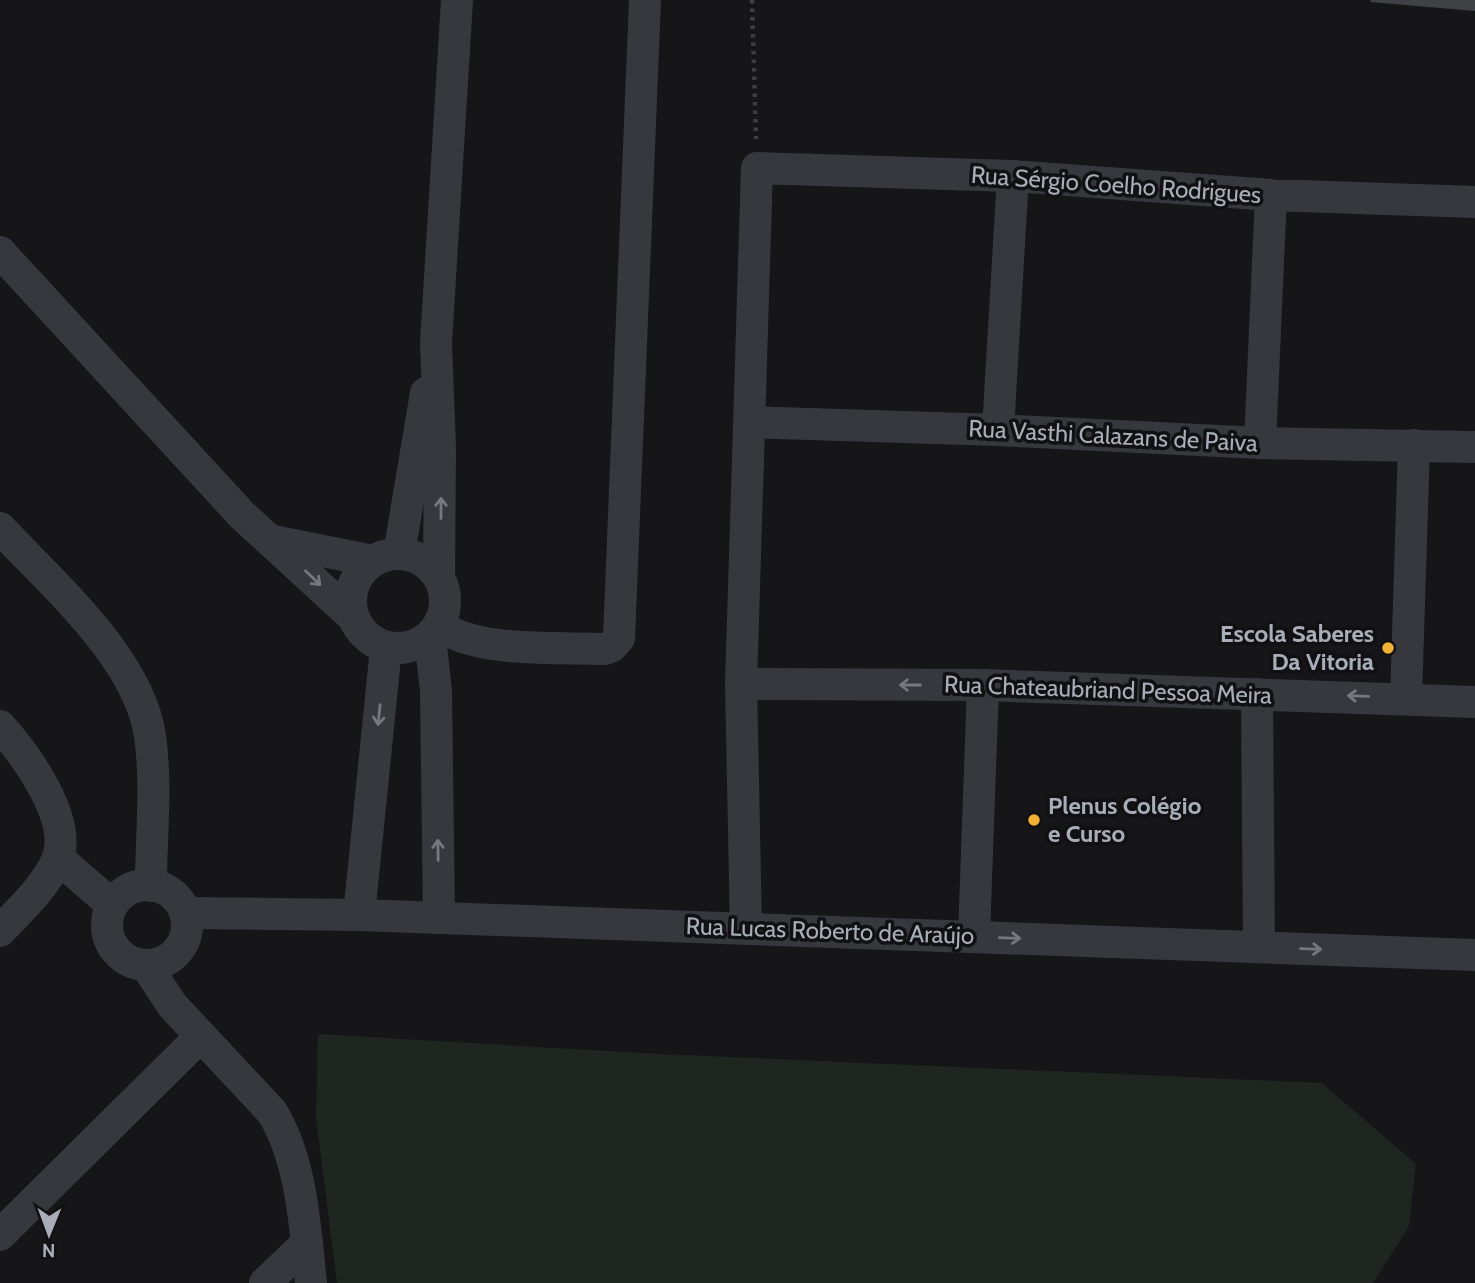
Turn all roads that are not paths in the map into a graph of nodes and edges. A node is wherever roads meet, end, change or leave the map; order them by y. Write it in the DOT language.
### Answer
graph roads {
  1 [pos="457,0"];
  2 [pos="645,0"];
  3 [pos="1013,176"];
  4 [pos="1271,195"];
  5 [pos="1475,202"];
  6 [pos="0,252"];
  7 [pos="436,343"];
  8 [pos="750,422"];
  9 [pos="998,430"];
  10 [pos="1260,443"];
  11 [pos="1414,445"];
  12 [pos="1475,447"];
  13 [pos="0,527"];
  14 [pos="273,541"];
  15 [pos="386,557"];
  16 [pos="439,576"];
  17 [pos="352,616"];
  18 [pos="435,632"];
  19 [pos="386,648"];
  20 [pos="741,684"];
  21 [pos="983,685"];
  22 [pos="1257,694"];
  23 [pos="1406,698"];
  24 [pos="1475,702"];
  25 [pos="0,726"];
  26 [pos="58,858"];
  27 [pos="151,886"];
  28 [pos="112,905"];
  29 [pos="185,913"];
  30 [pos="359,915"];
  31 [pos="439,918"];
  32 [pos="746,928"];
  33 [pos="0,931"];
  34 [pos="974,936"];
  35 [pos="1259,947"];
  36 [pos="1475,955"];
  37 [pos="146,965"];
  38 [pos="201,1036"];
  39 [pos="0,1235"];
  40 [pos="307,1243"];
  41 [pos="265,1283"];
  42 [pos="312,1283"];
  1 -- 7 [label="street"];
  2 -- 18 [label="street"];
  3 -- 4 [label="street, Rua Sérgio Coelho Rodrigues"];
  3 -- 8 [label="street, Rua Sérgio Coelho Rodrigues"];
  3 -- 9 [label="street"];
  4 -- 5 [label="street, Rua Sérgio Coelho Rodrigues"];
  4 -- 10 [label="street"];
  6 -- 14 [label="street"];
  7 -- 15 [label="street"];
  16 -- 7 [label="street, one-way"];
  8 -- 9 [label="street, Rua Vasthi Calazans de Paiva"];
  8 -- 20 [label="street"];
  9 -- 10 [label="street, Rua Vasthi Calazans de Paiva"];
  10 -- 11 [label="street, Rua Vasthi Calazans de Paiva"];
  11 -- 12 [label="street, Rua Vasthi Calazans de Paiva"];
  11 -- 23 [label="street"];
  13 -- 27 [label="street"];
  14 -- 15 [label="street"];
  14 -- 17 [label="street, one-way"];
  15 -- 16 [label="street"];
  15 -- 17 [label="street"];
  16 -- 18 [label="street"];
  17 -- 19 [label="street"];
  18 -- 19 [label="street"];
  31 -- 18 [label="street, one-way"];
  19 -- 30 [label="street, one-way"];
  21 -- 20 [label="street, Rua Chateaubriand Pessoa Meira, one-way"];
  20 -- 32 [label="street"];
  21 -- 22 [label="street, Rua Chateaubriand Pessoa Meira"];
  21 -- 34 [label="street"];
  23 -- 22 [label="street, Rua Chateaubriand Pessoa Meira, one-way"];
  22 -- 35 [label="street"];
  23 -- 24 [label="street, Rua Chateaubriand Pessoa Meira"];
  25 -- 26 [label="street"];
  26 -- 28 [label="street"];
  26 -- 33 [label="street"];
  27 -- 28 [label="street"];
  27 -- 29 [label="street"];
  28 -- 37 [label="street"];
  29 -- 30 [label="street, Rua Lucas Roberto de Araújo"];
  29 -- 37 [label="street"];
  30 -- 31 [label="street, Rua Lucas Roberto de Araújo"];
  31 -- 32 [label="street, Rua Lucas Roberto de Araújo"];
  32 -- 34 [label="street, Rua Lucas Roberto de Araújo"];
  34 -- 35 [label="street, Rua Lucas Roberto de Araújo, one-way"];
  35 -- 36 [label="street, Rua Lucas Roberto de Araújo, one-way"];
  37 -- 38 [label="street"];
  38 -- 39 [label="street"];
  38 -- 40 [label="street"];
  40 -- 41 [label="street"];
  40 -- 42 [label="street"];
}
